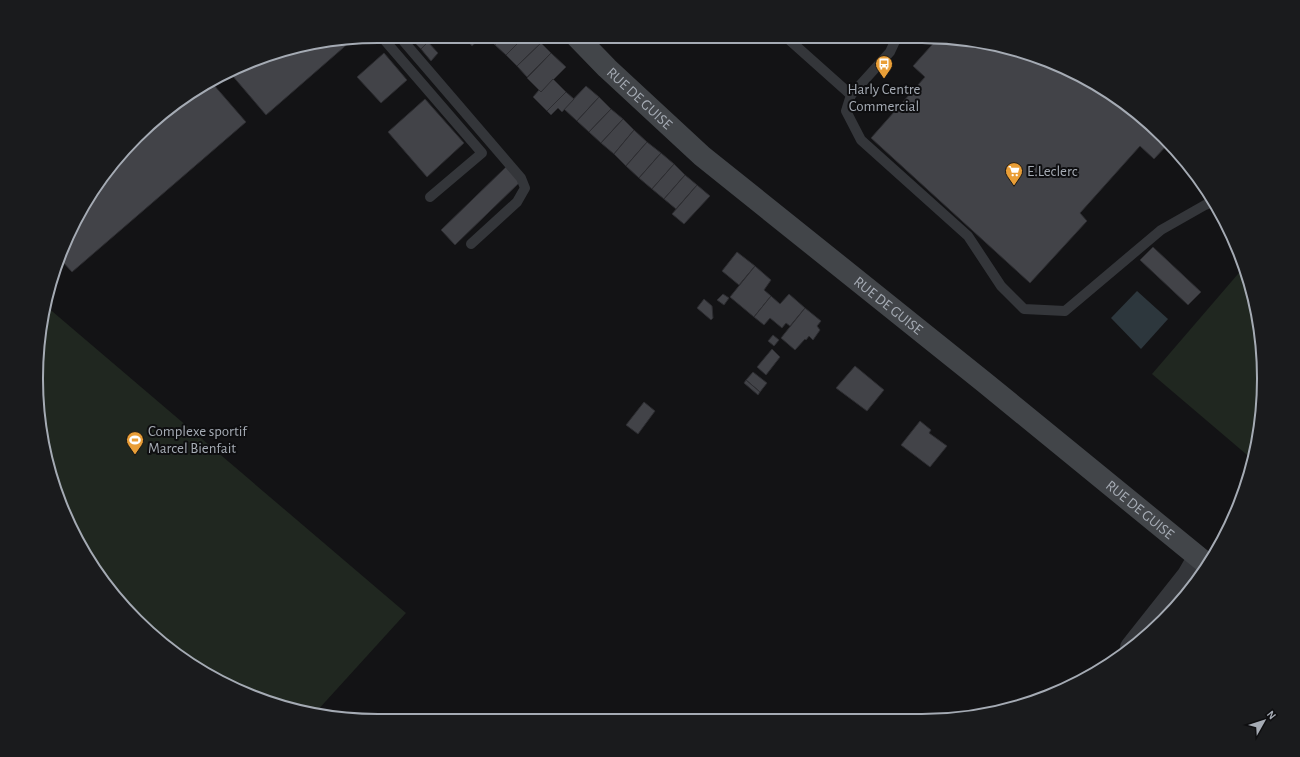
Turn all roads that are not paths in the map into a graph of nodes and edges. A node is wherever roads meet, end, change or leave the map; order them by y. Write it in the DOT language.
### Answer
graph roads {
  1 [pos="387,43"];
  2 [pos="405,43"];
  3 [pos="583,43"];
  4 [pos="794,43"];
  5 [pos="894,43"];
  6 [pos="851,95"];
  7 [pos="430,196"];
  8 [pos="1208,204"];
  9 [pos="471,244"];
  10 [pos="1203,560"];
  11 [pos="1198,568"];
  12 [pos="1142,632"];
  1 -- 7 [label="lane"];
  2 -- 9 [label="lane"];
  3 -- 10 [label="main road, RUE DE GUISE"];
  4 -- 6 [label="lane"];
  5 -- 6 [label="lane"];
  6 -- 8 [label="lane"];
  11 -- 12 [label="street"];
}
